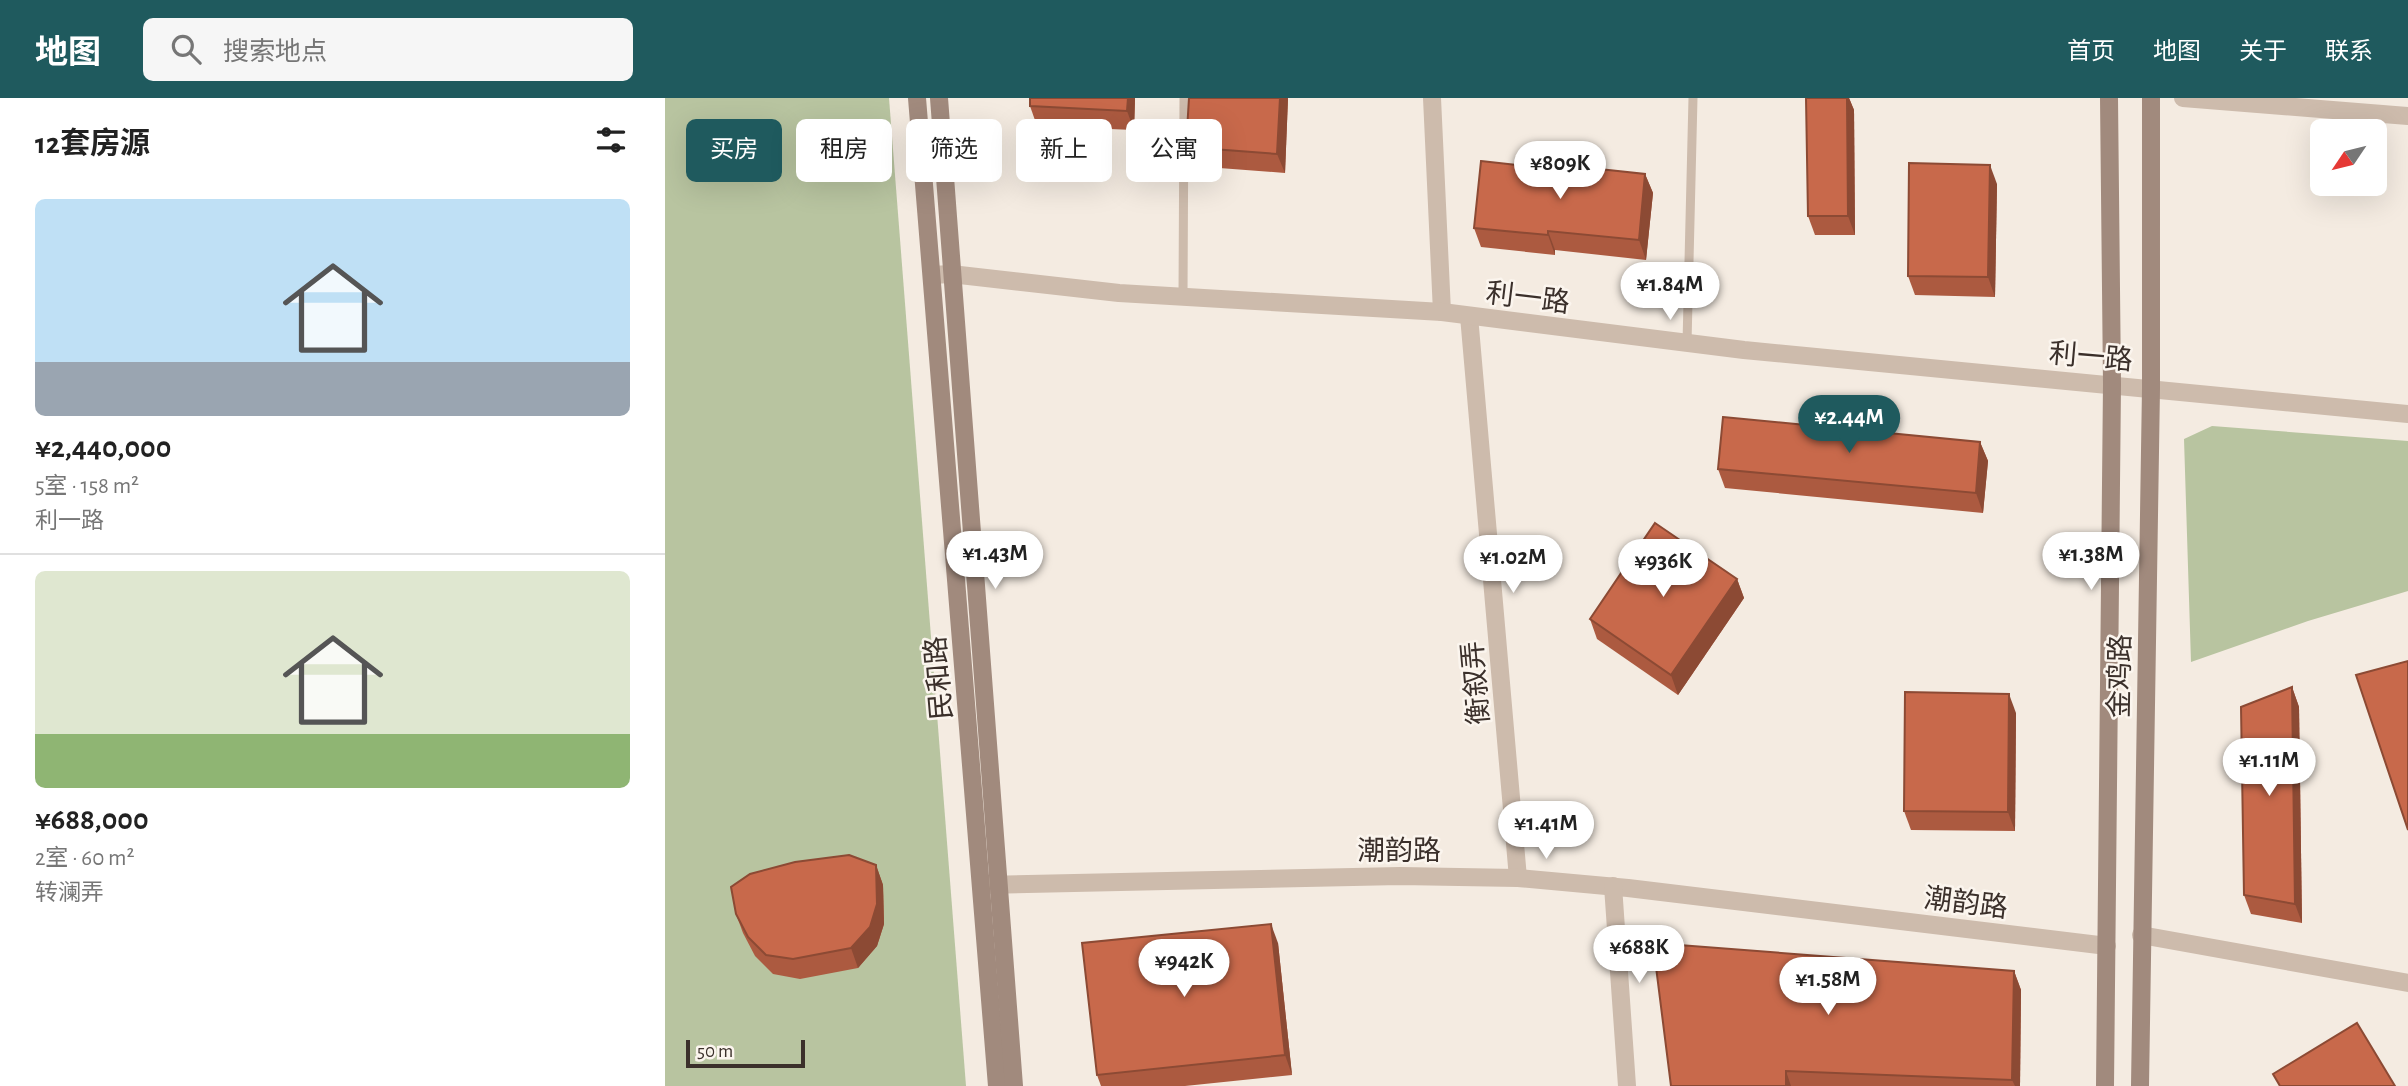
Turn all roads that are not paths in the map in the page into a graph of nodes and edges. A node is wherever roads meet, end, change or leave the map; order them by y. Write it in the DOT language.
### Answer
graph roads {
  1 [pos="917,98"];
  2 [pos="939,98"];
  3 [pos="1184,98"];
  4 [pos="1431,98"];
  5 [pos="1693,98"];
  6 [pos="2109,98"];
  7 [pos="2151,98"];
  8 [pos="2183,98"];
  9 [pos="2408,116"];
  10 [pos="951,274"];
  11 [pos="932,275"];
  12 [pos="1183,296"];
  13 [pos="1442,312"];
  14 [pos="1469,316"];
  15 [pos="1687,343"];
  16 [pos="2112,384"];
  17 [pos="2151,388"];
  18 [pos="2408,414"];
  19 [pos="1518,878"];
  20 [pos="990,884"];
  21 [pos="1613,886"];
  22 [pos="2141,935"];
  23 [pos="2107,946"];
  24 [pos="2408,983"];
  25 [pos="997,1086"];
  26 [pos="1014,1086"];
  27 [pos="1627,1086"];
  28 [pos="2105,1086"];
  29 [pos="2140,1086"];
  1 -- 11 [label="main road, 民和路"];
  2 -- 10 [label="main road, 民和路"];
  3 -- 12 [label="lane"];
  4 -- 13 [label="street"];
  5 -- 15 [label="lane"];
  6 -- 16 [label="main road, 金鸡路"];
  7 -- 17 [label="main road, 金鸡路"];
  8 -- 9 [label="street"];
  10 -- 11 [label="street, 利一路"];
  10 -- 12 [label="street, 利一路"];
  10 -- 20 [label="main road, 民和路"];
  11 -- 20 [label="main road, 民和路"];
  12 -- 13 [label="street, 利一路"];
  13 -- 14 [label="street, 利一路"];
  14 -- 15 [label="street, 利一路"];
  14 -- 19 [label="street, 衡叙弄"];
  15 -- 16 [label="street, 利一路"];
  16 -- 17 [label="street, 利一路"];
  16 -- 23 [label="main road, 金鸡路"];
  17 -- 18 [label="street, 利一路"];
  17 -- 22 [label="main road, 金鸡路"];
  19 -- 20 [label="street, 潮韵路"];
  19 -- 21 [label="street, 潮韵路"];
  20 -- 25 [label="main road, 民和路"];
  20 -- 26 [label="main road, 民和路"];
  21 -- 23 [label="street, 潮韵路"];
  21 -- 27 [label="street"];
  22 -- 24 [label="street"];
  22 -- 29 [label="main road, 金鸡路"];
  23 -- 28 [label="main road, 金鸡路"];
}
